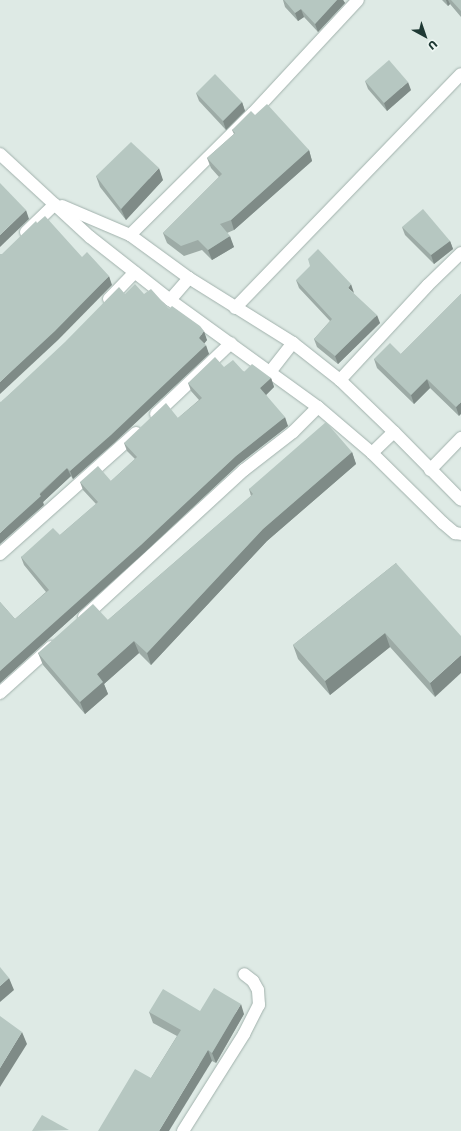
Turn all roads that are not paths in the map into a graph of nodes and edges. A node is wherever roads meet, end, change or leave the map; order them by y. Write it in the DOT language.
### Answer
graph roads {
  1 [pos="358,0"];
  2 [pos="461,74"];
  3 [pos="0,154"];
  4 [pos="55,204"];
  5 [pos="130,235"];
  6 [pos="18,239"];
  7 [pos="461,252"];
  8 [pos="136,272"];
  9 [pos="189,278"];
  10 [pos="170,300"];
  11 [pos="235,308"];
  12 [pos="99,309"];
  13 [pos="293,342"];
  14 [pos="231,343"];
  15 [pos="270,372"];
  16 [pos="340,380"];
  17 [pos="318,406"];
  18 [pos="394,432"];
  19 [pos="461,438"];
  20 [pos="372,452"];
  21 [pos="430,470"];
  22 [pos="461,500"];
  23 [pos="461,534"];
  24 [pos="0,554"];
  25 [pos="73,627"];
  26 [pos="62,637"];
  27 [pos="0,693"];
  28 [pos="244,974"];
  29 [pos="183,1131"];
  1 -- 5 [label="street"];
  2 -- 11 [label="street"];
  3 -- 4 [label="street"];
  4 -- 5 [label="street"];
  4 -- 6 [label="street"];
  4 -- 8 [label="street"];
  5 -- 9 [label="street"];
  7 -- 16 [label="street"];
  8 -- 10 [label="street"];
  8 -- 12 [label="street"];
  9 -- 10 [label="street"];
  9 -- 11 [label="street"];
  10 -- 14 [label="street"];
  11 -- 13 [label="street"];
  13 -- 15 [label="street"];
  13 -- 16 [label="street"];
  14 -- 15 [label="street"];
  14 -- 24 [label="street"];
  15 -- 17 [label="street"];
  16 -- 18 [label="street"];
  17 -- 20 [label="street"];
  17 -- 25 [label="street"];
  18 -- 20 [label="street"];
  18 -- 21 [label="street"];
  19 -- 21 [label="street"];
  20 -- 23 [label="street"];
  21 -- 22 [label="street"];
  26 -- 27 [label="street"];
  28 -- 29 [label="street"];
}
